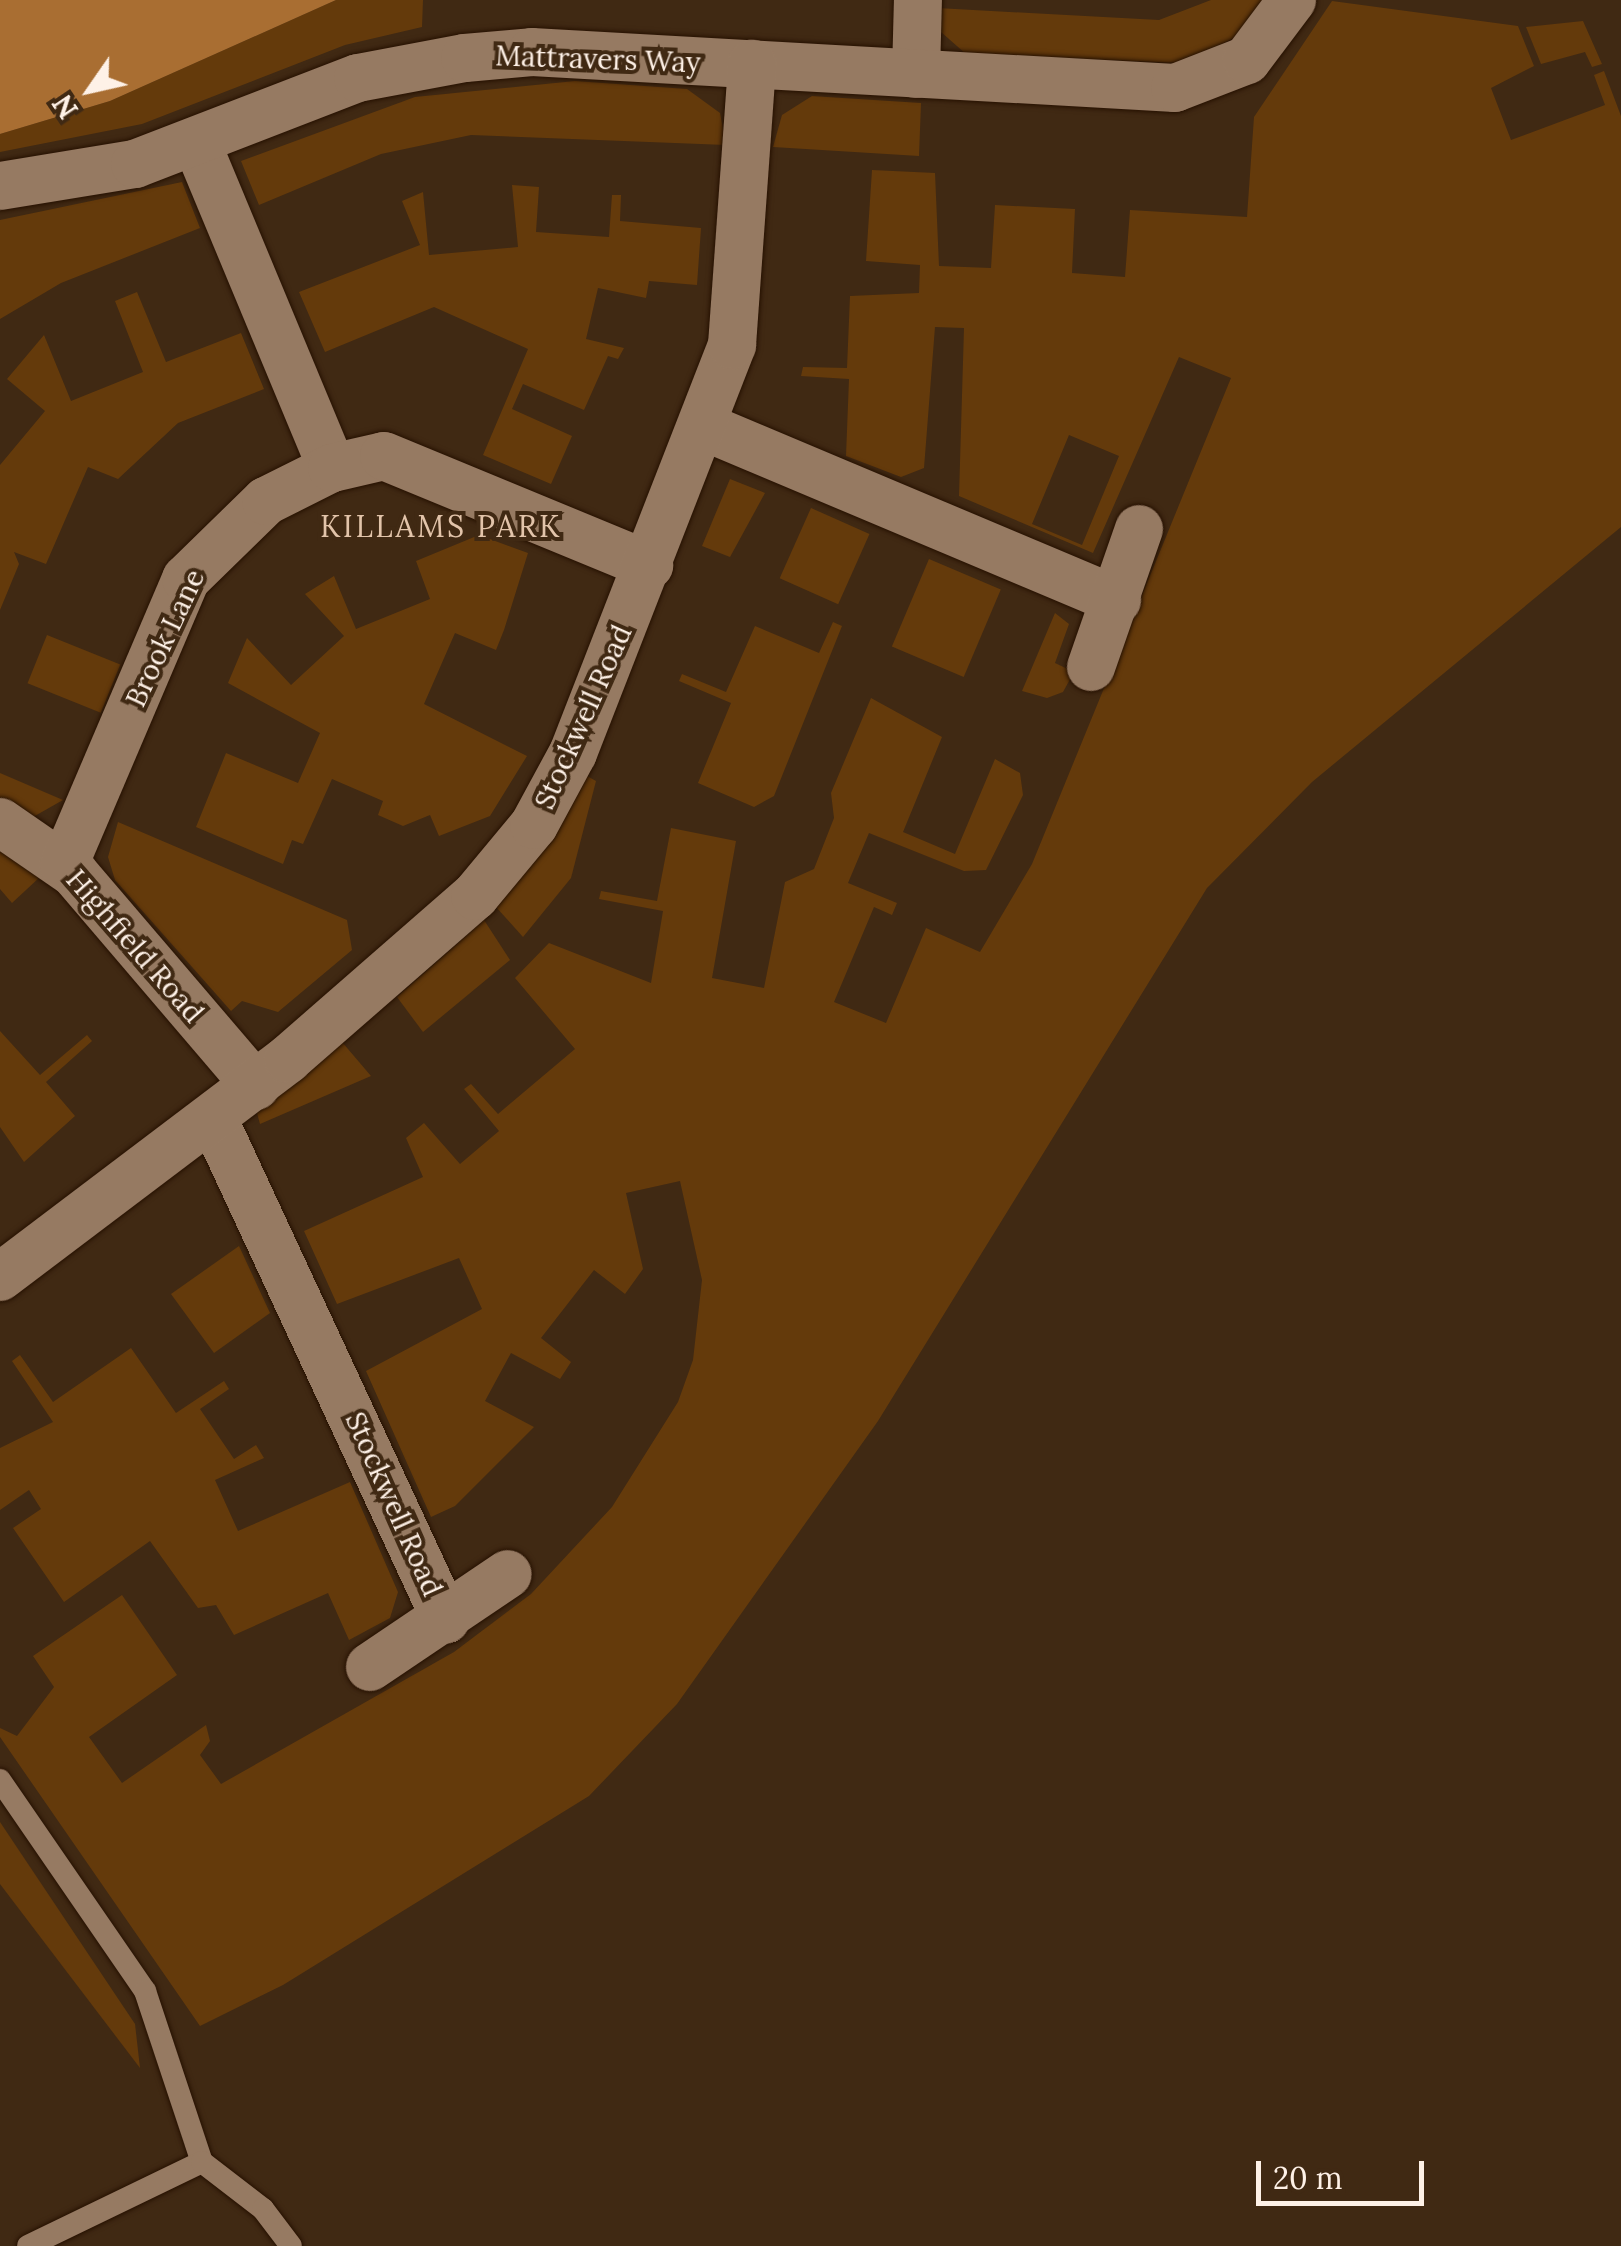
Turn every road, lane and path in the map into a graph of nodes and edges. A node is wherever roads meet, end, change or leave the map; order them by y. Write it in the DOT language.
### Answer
graph roads {
  1 [pos="918,0"];
  2 [pos="1292,0"];
  3 [pos="752,64"];
  4 [pos="916,74"];
  5 [pos="197,144"];
  6 [pos="0,186"];
  7 [pos="705,427"];
  8 [pos="332,468"];
  9 [pos="1138,529"];
  10 [pos="649,565"];
  11 [pos="1118,600"];
  12 [pos="1091,667"];
  13 [pos="0,822"];
  14 [pos="64,865"];
  15 [pos="256,1086"];
  16 [pos="213,1118"];
  17 [pos="0,1277"];
  18 [pos="508,1574"];
  19 [pos="446,1620"];
  20 [pos="370,1667"];
  21 [pos="0,1780"];
  22 [pos="202,2162"];
  23 [pos="28,2246"];
  24 [pos="292,2246"];
  1 -- 4 [label="street"];
  2 -- 4 [label="street, Mattravers Way"];
  3 -- 4 [label="street, Mattravers Way"];
  3 -- 5 [label="street, Mattravers Way"];
  3 -- 7 [label="street, Stockwell Road"];
  5 -- 6 [label="street, Mattravers Way"];
  5 -- 8 [label="street"];
  7 -- 10 [label="street, Stockwell Road"];
  7 -- 11 [label="street"];
  8 -- 10 [label="street, Brook Lane"];
  8 -- 14 [label="street, Brook Lane"];
  9 -- 11 [label="street"];
  10 -- 15 [label="street, Stockwell Road"];
  11 -- 12 [label="street"];
  13 -- 14 [label="street, Highfield Road"];
  14 -- 15 [label="street, Highfield Road"];
  15 -- 16 [label="street, Stockwell Road"];
  16 -- 17 [label="street, Stockwell Road"];
  16 -- 19 [label="street, Stockwell Road"];
  18 -- 19 [label="street, Stockwell Road"];
  19 -- 20 [label="street, Stockwell Road"];
  21 -- 22 [label="lane"];
  22 -- 23 [label="lane"];
  22 -- 24 [label="lane"];
}
